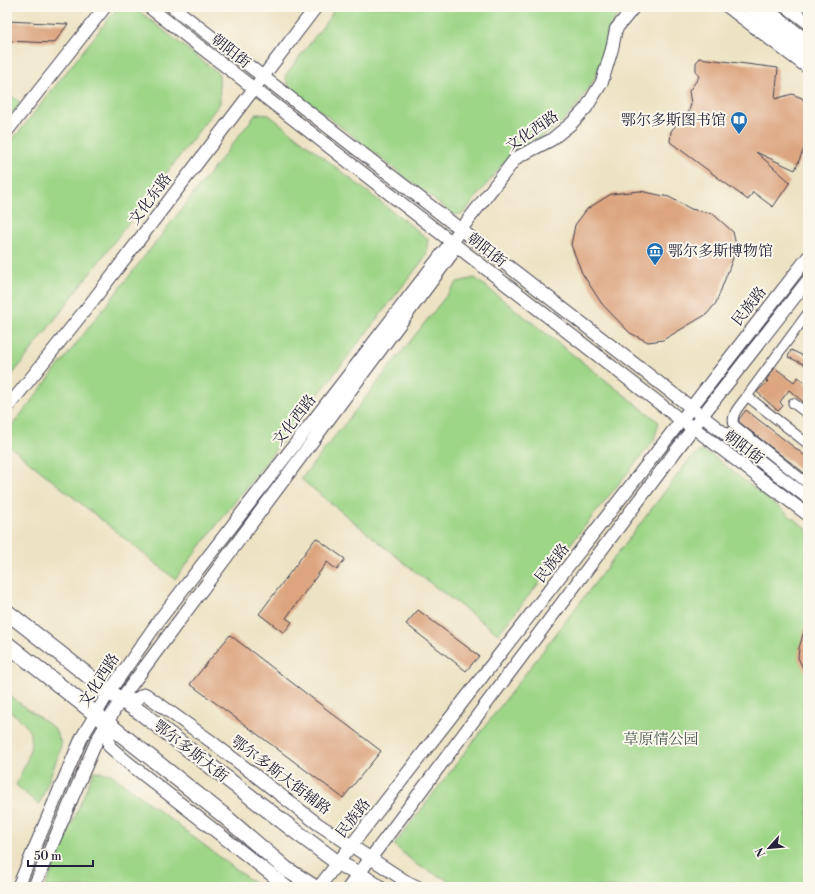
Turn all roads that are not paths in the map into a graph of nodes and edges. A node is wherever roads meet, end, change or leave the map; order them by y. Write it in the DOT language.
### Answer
graph roads {
  1 [pos="105,7"];
  2 [pos="149,7"];
  3 [pos="173,7"];
  4 [pos="309,7"];
  5 [pos="316,7"];
  6 [pos="634,7"];
  7 [pos="642,7"];
  8 [pos="728,7"];
  9 [pos="748,7"];
  10 [pos="763,7"];
  11 [pos="787,7"];
  12 [pos="808,23"];
  13 [pos="808,42"];
  14 [pos="808,54"];
  15 [pos="808,68"];
  16 [pos="260,74"];
  17 [pos="250,87"];
  18 [pos="7,131"];
  19 [pos="464,232"];
  20 [pos="454,245"];
  21 [pos="808,257"];
  22 [pos="807,282"];
  23 [pos="808,314"];
  24 [pos="747,396"];
  25 [pos="7,398"];
  26 [pos="793,403"];
  27 [pos="7,408"];
  28 [pos="690,408"];
  29 [pos="808,414"];
  30 [pos="702,416"];
  31 [pos="682,421"];
  32 [pos="694,428"];
  33 [pos="808,444"];
  34 [pos="808,484"];
  35 [pos="808,498"];
  36 [pos="808,515"];
  37 [pos="7,612"];
  38 [pos="7,644"];
  39 [pos="120,698"];
  40 [pos="102,718"];
  41 [pos="352,846"];
  42 [pos="371,859"];
  43 [pos="338,863"];
  44 [pos="359,874"];
  45 [pos="18,887"];
  46 [pos="34,887"];
  47 [pos="287,887"];
  48 [pos="314,887"];
  49 [pos="319,887"];
  50 [pos="349,887"];
  51 [pos="378,887"];
  52 [pos="418,887"];
  1 -- 18 [label="street"];
  2 -- 17 [label="street, 朝阳街"];
  3 -- 16 [label="street, 朝阳街"];
  4 -- 16 [label="street, 文化东路"];
  5 -- 16 [label="street, 文化东路"];
  6 -- 19 [label="street, 文化西路"];
  7 -- 19 [label="street, 文化西路"];
  8 -- 15 [label="street"];
  9 -- 14 [label="main road"];
  10 -- 13 [label="main road"];
  11 -- 12 [label="street"];
  16 -- 17 [label="street, 文化东路"];
  16 -- 19 [label="street, 朝阳街"];
  17 -- 20 [label="street, 朝阳街"];
  17 -- 25 [label="street, 文化东路"];
  17 -- 27 [label="street, 文化东路"];
  19 -- 20 [label="street, 文化西路"];
  19 -- 28 [label="street, 朝阳街"];
  20 -- 31 [label="street, 朝阳街"];
  20 -- 39 [label="street, 文化西路"];
  21 -- 28 [label="street, 民族路"];
  22 -- 30 [label="street, 民族路"];
  23 -- 24 [label="street"];
  24 -- 33 [label="street"];
  24 -- 34 [label="street"];
  26 -- 29 [label="street"];
  28 -- 30 [label="street, 朝阳街"];
  28 -- 31 [label="street, 民族路"];
  30 -- 32 [label="street, 民族路"];
  30 -- 35 [label="street, 朝阳街"];
  31 -- 32 [label="street, 朝阳街"];
  31 -- 41 [label="street, 民族路"];
  32 -- 36 [label="street, 朝阳街"];
  32 -- 42 [label="street, 民族路"];
  37 -- 39 [label="main road, 鄂尔多斯大街"];
  38 -- 40 [label="main road, 鄂尔多斯大街"];
  39 -- 40 [label="street, 文化西路"];
  39 -- 41 [label="street, 鄂尔多斯大街辅路"];
  39 -- 43 [label="main road, 鄂尔多斯大街"];
  40 -- 45 [label="street, 文化西路"];
  40 -- 46 [label="street, 文化西路"];
  40 -- 47 [label="street"];
  40 -- 48 [label="main road, 鄂尔多斯大街"];
  41 -- 42 [label="street, 鄂尔多斯大街辅路"];
  41 -- 43 [label="street, 民族路"];
  42 -- 44 [label="street, 民族路"];
  42 -- 52 [label="street, 鄂尔多斯大街辅路"];
  43 -- 44 [label="main road, 鄂尔多斯大街"];
  43 -- 49 [label="street, 民族路"];
  44 -- 50 [label="street, 民族路"];
  44 -- 51 [label="main road, 鄂尔多斯大街"];
}
